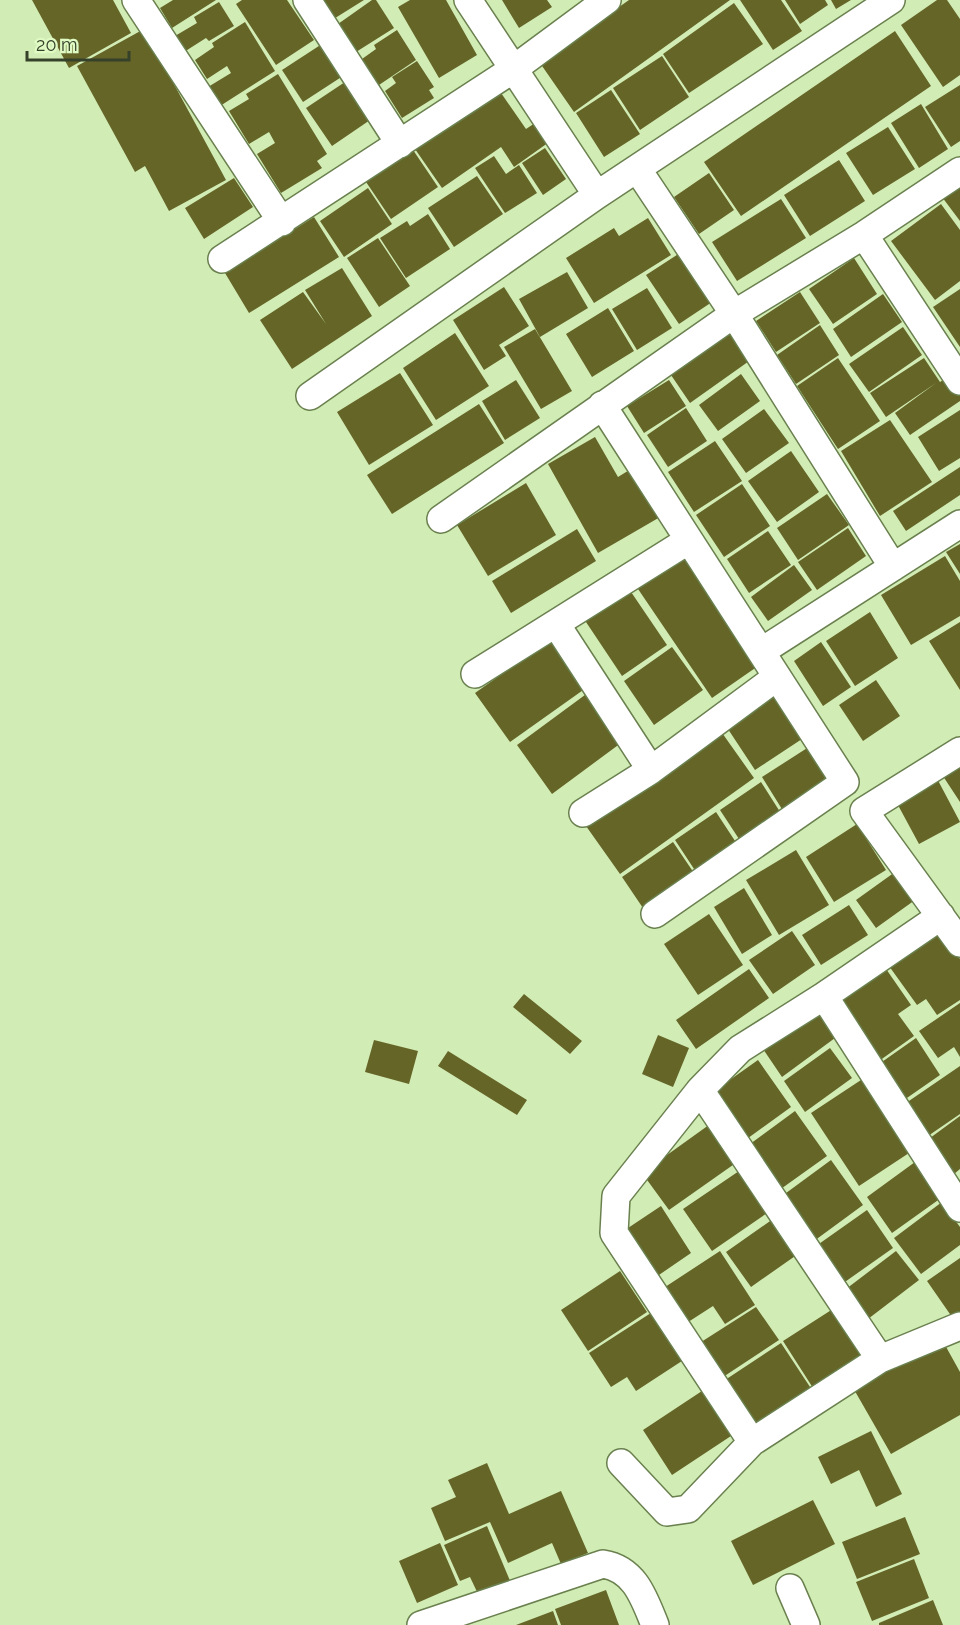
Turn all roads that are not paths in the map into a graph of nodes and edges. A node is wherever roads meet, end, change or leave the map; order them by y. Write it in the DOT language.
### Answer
graph roads {
  1 [pos="136,0"];
  2 [pos="307,0"];
  3 [pos="468,0"];
  4 [pos="607,0"];
  5 [pos="891,0"];
  6 [pos="515,68"];
  7 [pos="400,144"];
  8 [pos="638,170"];
  9 [pos="960,171"];
  10 [pos="597,195"];
  11 [pos="282,222"];
  12 [pos="864,235"];
  13 [pos="222,260"];
  14 [pos="734,314"];
  15 [pos="960,381"];
  16 [pos="310,396"];
  17 [pos="602,405"];
  18 [pos="441,519"];
  19 [pos="960,524"];
  20 [pos="689,540"];
  21 [pos="892,567"];
  22 [pos="556,624"];
  23 [pos="762,651"];
  24 [pos="475,674"];
  25 [pos="777,676"];
  26 [pos="960,751"];
  27 [pos="651,770"];
  28 [pos="583,813"];
  29 [pos="655,915"];
  30 [pos="941,916"];
  31 [pos="960,943"];
  32 [pos="824,996"];
  33 [pos="700,1090"];
  34 [pos="960,1208"];
  35 [pos="960,1326"];
  36 [pos="880,1359"];
  37 [pos="752,1442"];
  38 [pos="621,1462"];
  39 [pos="790,1588"];
  40 [pos="421,1625"];
  41 [pos="655,1625"];
  42 [pos="806,1625"];
  1 -- 11 [label="street"];
  2 -- 7 [label="street"];
  3 -- 6 [label="street"];
  4 -- 6 [label="street"];
  5 -- 8 [label="street"];
  6 -- 7 [label="street"];
  6 -- 10 [label="street"];
  7 -- 11 [label="street"];
  8 -- 10 [label="street"];
  8 -- 14 [label="street"];
  9 -- 12 [label="street"];
  10 -- 16 [label="street"];
  11 -- 13 [label="street"];
  12 -- 14 [label="street"];
  12 -- 15 [label="street"];
  14 -- 17 [label="street"];
  14 -- 21 [label="street"];
  17 -- 18 [label="street"];
  17 -- 20 [label="street"];
  19 -- 21 [label="street"];
  20 -- 22 [label="street"];
  20 -- 23 [label="street"];
  21 -- 23 [label="street"];
  22 -- 24 [label="street"];
  22 -- 27 [label="street"];
  23 -- 25 [label="street"];
  25 -- 27 [label="street"];
  25 -- 29 [label="street"];
  26 -- 30 [label="street"];
  27 -- 28 [label="street"];
  30 -- 31 [label="street"];
  30 -- 32 [label="street"];
  32 -- 33 [label="street"];
  32 -- 34 [label="street"];
  33 -- 36 [label="street"];
  33 -- 37 [label="street"];
  35 -- 36 [label="street"];
  36 -- 37 [label="street"];
  37 -- 38 [label="street"];
  39 -- 42 [label="street"];
  40 -- 41 [label="street"];
}
